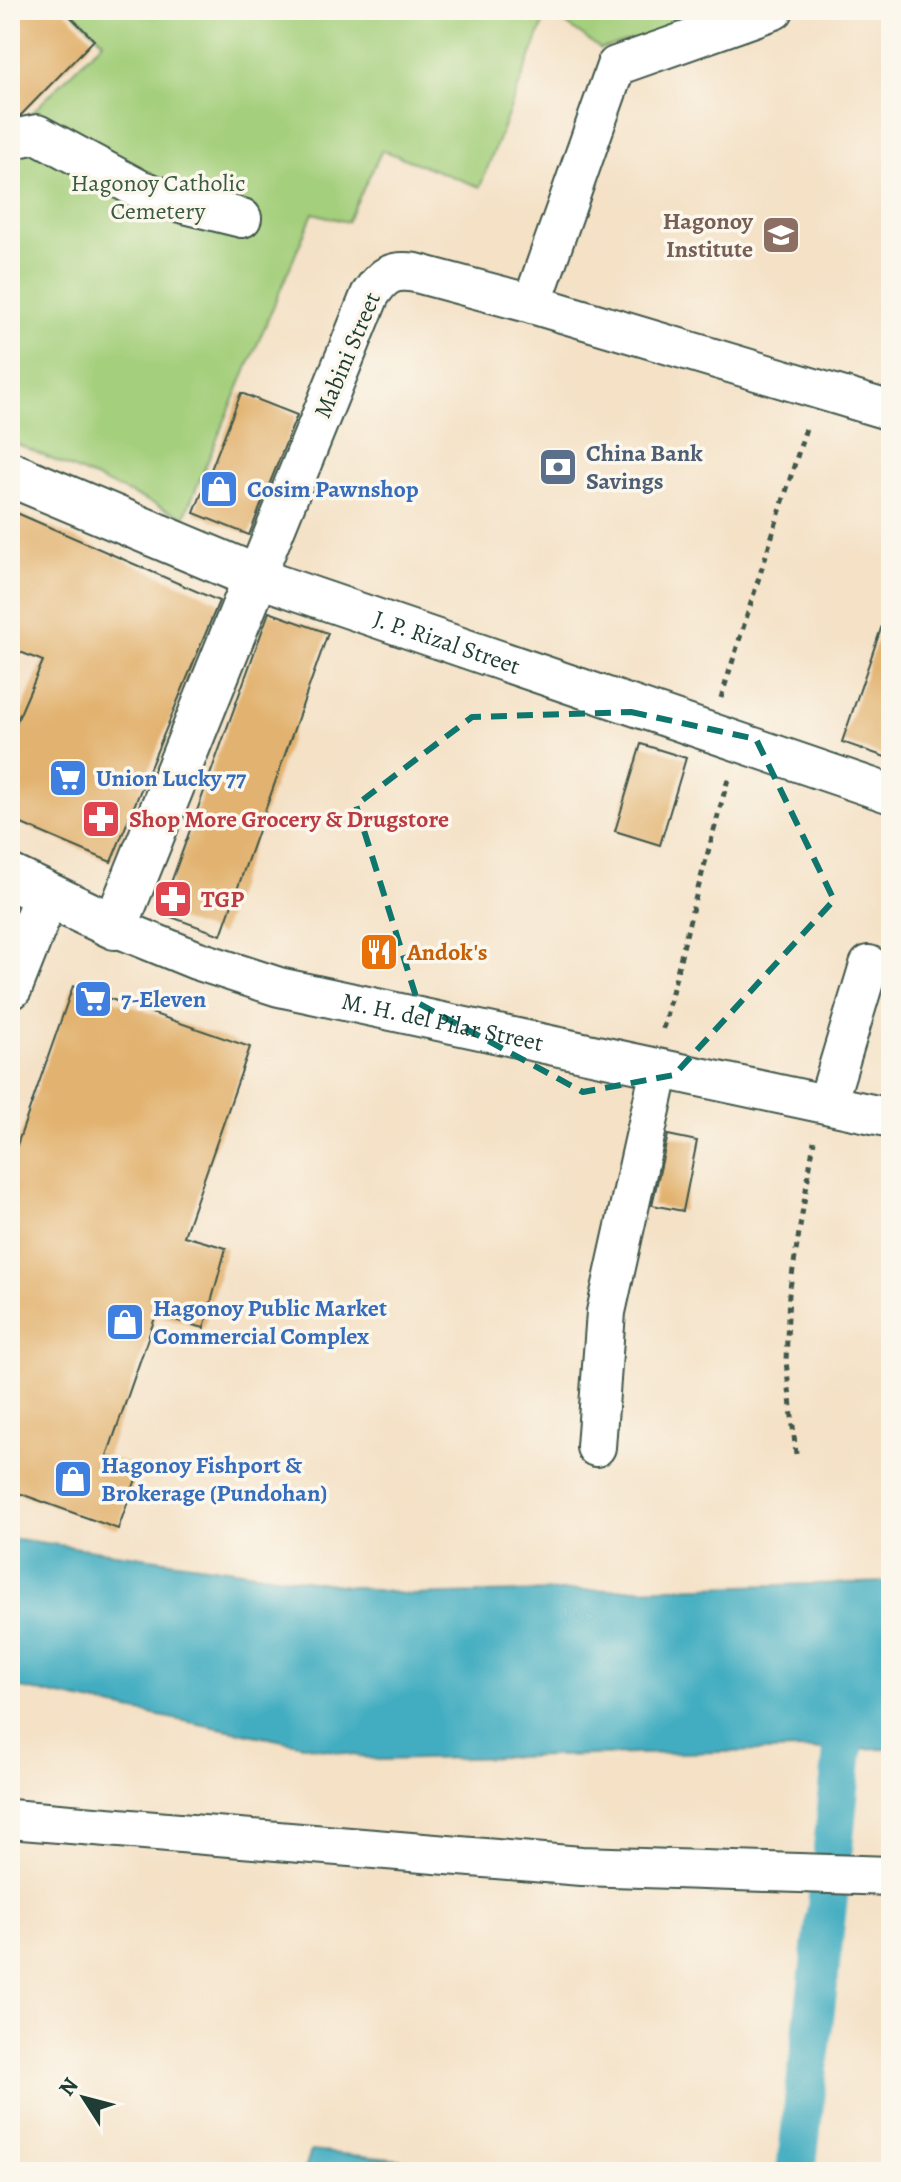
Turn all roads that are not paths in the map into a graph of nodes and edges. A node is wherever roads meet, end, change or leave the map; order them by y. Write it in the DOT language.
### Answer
graph roads {
  1 [pos="774,10"];
  2 [pos="10,142"];
  3 [pos="242,218"];
  4 [pos="532,304"];
  5 [pos="891,411"];
  6 [pos="10,474"];
  7 [pos="256,577"];
  8 [pos="891,794"];
  9 [pos="28,886"];
  10 [pos="115,927"];
  11 [pos="869,965"];
  12 [pos="10,987"];
  13 [pos="657,1068"];
  14 [pos="824,1103"];
  15 [pos="891,1118"];
  16 [pos="596,1447"];
  17 [pos="10,1819"];
  18 [pos="891,1876"];
  1 -- 4 [label="street"];
  2 -- 3 [label="street"];
  4 -- 5 [label="street, Mabini Street"];
  4 -- 7 [label="street, Mabini Street"];
  6 -- 7 [label="main road, J. P. Rizal Street"];
  7 -- 8 [label="street, J. P. Rizal Street"];
  7 -- 10 [label="main road, Mabini Street"];
  9 -- 10 [label="main road, M. H. del Pilar Street"];
  9 -- 12 [label="main road"];
  10 -- 13 [label="street, M. H. del Pilar Street"];
  11 -- 14 [label="street"];
  13 -- 14 [label="street, M. H. del Pilar Street"];
  13 -- 16 [label="street"];
  14 -- 15 [label="street, M. H. del Pilar Street"];
  17 -- 18 [label="street"];
}
